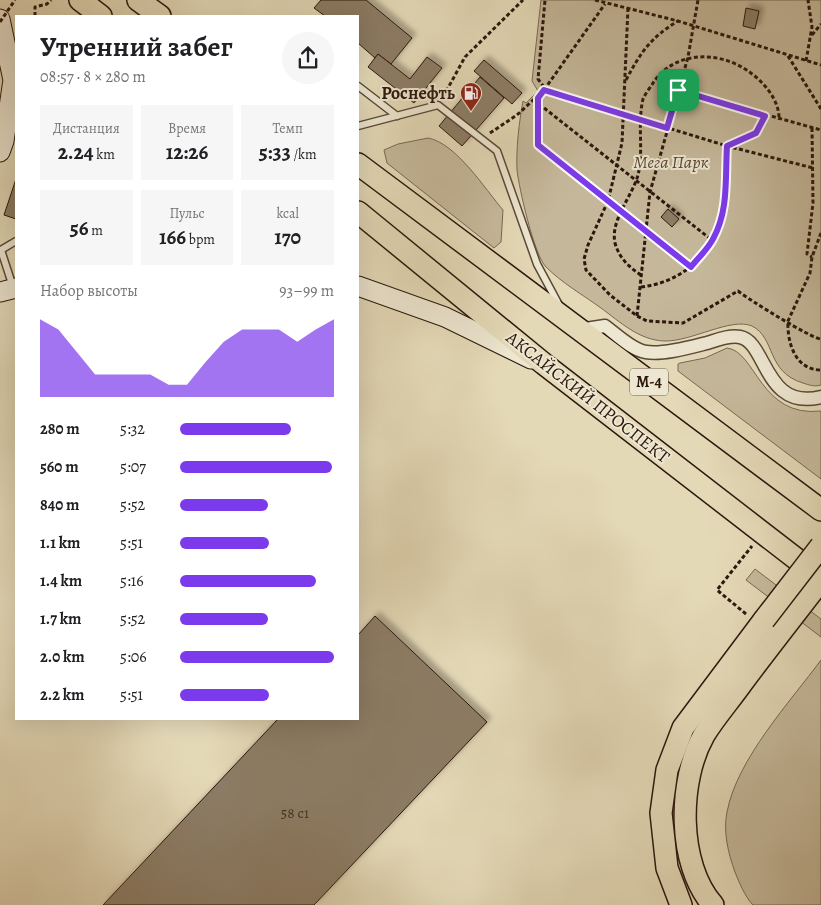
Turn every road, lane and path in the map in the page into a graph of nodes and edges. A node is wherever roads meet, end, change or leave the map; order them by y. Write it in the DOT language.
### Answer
graph roads {
  1 [pos="15,0"];
  2 [pos="51,0"];
  3 [pos="80,0"];
  4 [pos="138,0"];
  5 [pos="523,0"];
  6 [pos="545,0"];
  7 [pos="595,0"];
  8 [pos="698,0"];
  9 [pos="808,0"];
  10 [pos="605,4"];
  11 [pos="628,8"];
  12 [pos="35,15"];
  13 [pos="100,15"];
  14 [pos="159,15"];
  15 [pos="0,20"];
  16 [pos="678,21"];
  17 [pos="821,24"];
  18 [pos="695,26"];
  19 [pos="812,36"];
  20 [pos="788,56"];
  21 [pos="688,57"];
  22 [pos="806,61"];
  23 [pos="821,64"];
  24 [pos="626,80"];
  25 [pos="359,87"];
  26 [pos="544,88"];
  27 [pos="678,90"];
  28 [pos="538,98"];
  29 [pos="539,104"];
  30 [pos="438,105"];
  31 [pos="821,109"];
  32 [pos="624,114"];
  33 [pos="397,116"];
  34 [pos="765,116"];
  35 [pos="640,119"];
  36 [pos="779,120"];
  37 [pos="359,126"];
  38 [pos="667,128"];
  39 [pos="812,128"];
  40 [pos="821,130"];
  41 [pos="481,139"];
  42 [pos="727,146"];
  43 [pos="0,152"];
  44 [pos="359,165"];
  45 [pos="618,167"];
  46 [pos="813,168"];
  47 [pos="636,182"];
  48 [pos="650,192"];
  49 [pos="608,201"];
  50 [pos="622,212"];
  51 [pos="359,213"];
  52 [pos="645,232"];
  53 [pos="821,233"];
  54 [pos="713,241"];
  55 [pos="15,242"];
  56 [pos="812,257"];
  57 [pos="691,267"];
  58 [pos="641,275"];
  59 [pos="359,286"];
  60 [pos="641,287"];
  61 [pos="12,290"];
  62 [pos="637,316"];
  63 [pos="788,321"];
  64 [pos="573,326"];
  65 [pos="821,340"];
  66 [pos="544,364"];
  67 [pos="821,370"];
  68 [pos="821,397"];
  69 [pos="821,510"];
  70 [pos="762,533"];
  71 [pos="821,546"];
  72 [pos="821,579"];
  73 [pos="768,625"];
  74 [pos="681,905"];
  75 [pos="713,905"];
  1 -- 15 [label="path, bridge"];
  2 -- 12 [label="path"];
  3 -- 13 [label="main road"];
  4 -- 14 [label="main road"];
  5 -- 30 [label="path"];
  6 -- 26 [label="path"];
  7 -- 10 [label="path"];
  8 -- 18 [label="path"];
  9 -- 19 [label="path"];
  10 -- 11 [label="path"];
  10 -- 26 [label="path"];
  11 -- 16 [label="path"];
  11 -- 24 [label="path"];
  15 -- 43 [label="main road"];
  16 -- 18 [label="path"];
  16 -- 24 [label="path"];
  17 -- 19 [label="path"];
  18 -- 20 [label="path"];
  18 -- 21 [label="path"];
  19 -- 22 [label="path"];
  20 -- 22 [label="path"];
  20 -- 31 [label="path"];
  21 -- 27 [label="path"];
  21 -- 35 [label="path"];
  21 -- 36 [label="path"];
  22 -- 23 [label="path"];
  24 -- 32 [label="path"];
  25 -- 33 [label="lane"];
  26 -- 28 [label="path"];
  26 -- 32 [label="path"];
  27 -- 34 [label="path"];
  27 -- 38 [label="path"];
  28 -- 29 [label="path"];
  28 -- 41 [label="path"];
  29 -- 45 [label="path"];
  29 -- 49 [label="path"];
  30 -- 33 [label="lane"];
  30 -- 41 [label="lane"];
  32 -- 35 [label="path"];
  32 -- 45 [label="path"];
  33 -- 37 [label="lane"];
  34 -- 36 [label="path"];
  34 -- 42 [label="path"];
  35 -- 38 [label="path"];
  35 -- 47 [label="path"];
  36 -- 39 [label="path"];
  38 -- 42 [label="path"];
  38 -- 48 [label="path"];
  39 -- 40 [label="path"];
  39 -- 46 [label="path"];
  41 -- 64 [label="lane"];
  42 -- 46 [label="path"];
  42 -- 54 [label="path"];
  44 -- 64 [label="main road, М-4"];
  45 -- 47 [label="path"];
  45 -- 49 [label="path"];
  46 -- 56 [label="path"];
  47 -- 48 [label="path"];
  47 -- 50 [label="path"];
  48 -- 52 [label="path"];
  48 -- 54 [label="path"];
  49 -- 50 [label="path"];
  49 -- 62 [label="path"];
  50 -- 52 [label="path"];
  50 -- 58 [label="path"];
  51 -- 66 [label="main road, АКСАЙСКИЙ ПРОСПЕКТ"];
  52 -- 57 [label="path"];
  52 -- 58 [label="path"];
  53 -- 56 [label="path"];
  54 -- 57 [label="path"];
  55 -- 61 [label="lane"];
  56 -- 63 [label="path"];
  57 -- 60 [label="path"];
  58 -- 60 [label="path"];
  59 -- 66 [label="main road"];
  60 -- 62 [label="path"];
  62 -- 63 [label="path"];
  63 -- 65 [label="path"];
  63 -- 67 [label="path"];
  64 -- 68 [label="street"];
  64 -- 69 [label="main road, М-4"];
  66 -- 70 [label="main road, АКСАЙСКИЙ ПРОСПЕКТ"];
  70 -- 72 [label="main road, АКСАЙСКИЙ ПРОСПЕКТ"];
  70 -- 73 [label="path"];
  71 -- 73 [label="main road, bridge"];
  72 -- 73 [label="main road"];
  73 -- 74 [label="main road"];
  73 -- 75 [label="main road"];
}
